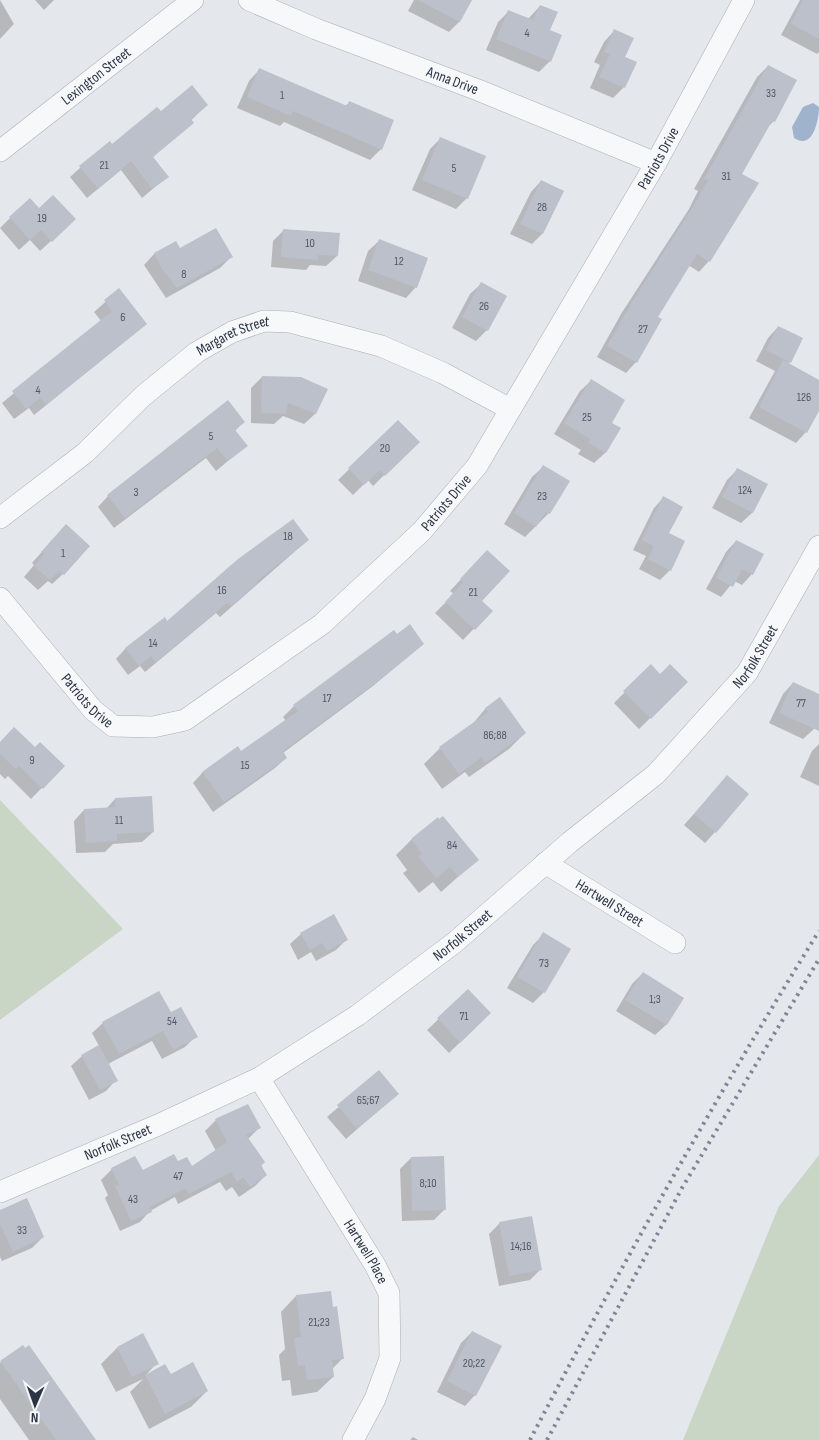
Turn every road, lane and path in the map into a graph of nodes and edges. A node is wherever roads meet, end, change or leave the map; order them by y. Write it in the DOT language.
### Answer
graph roads {
  1 [pos="193,0"];
  2 [pos="249,0"];
  3 [pos="744,0"];
  4 [pos="0,151"];
  5 [pos="656,163"];
  6 [pos="510,409"];
  7 [pos="0,518"];
  8 [pos="819,546"];
  9 [pos="0,598"];
  10 [pos="545,863"];
  11 [pos="675,943"];
  12 [pos="259,1078"];
  13 [pos="0,1192"];
  14 [pos="353,1440"];
  1 -- 4 [label="street, Lexington Street"];
  2 -- 5 [label="street, Anna Drive"];
  3 -- 5 [label="street, Patriots Drive"];
  5 -- 6 [label="street, Patriots Drive"];
  6 -- 7 [label="street, Margaret Street"];
  6 -- 9 [label="street, Patriots Drive"];
  8 -- 10 [label="street, Norfolk Street"];
  10 -- 11 [label="street, Hartwell Street"];
  10 -- 12 [label="street, Norfolk Street"];
  12 -- 13 [label="street, Norfolk Street"];
  12 -- 14 [label="street, Hartwell Place"];
}
